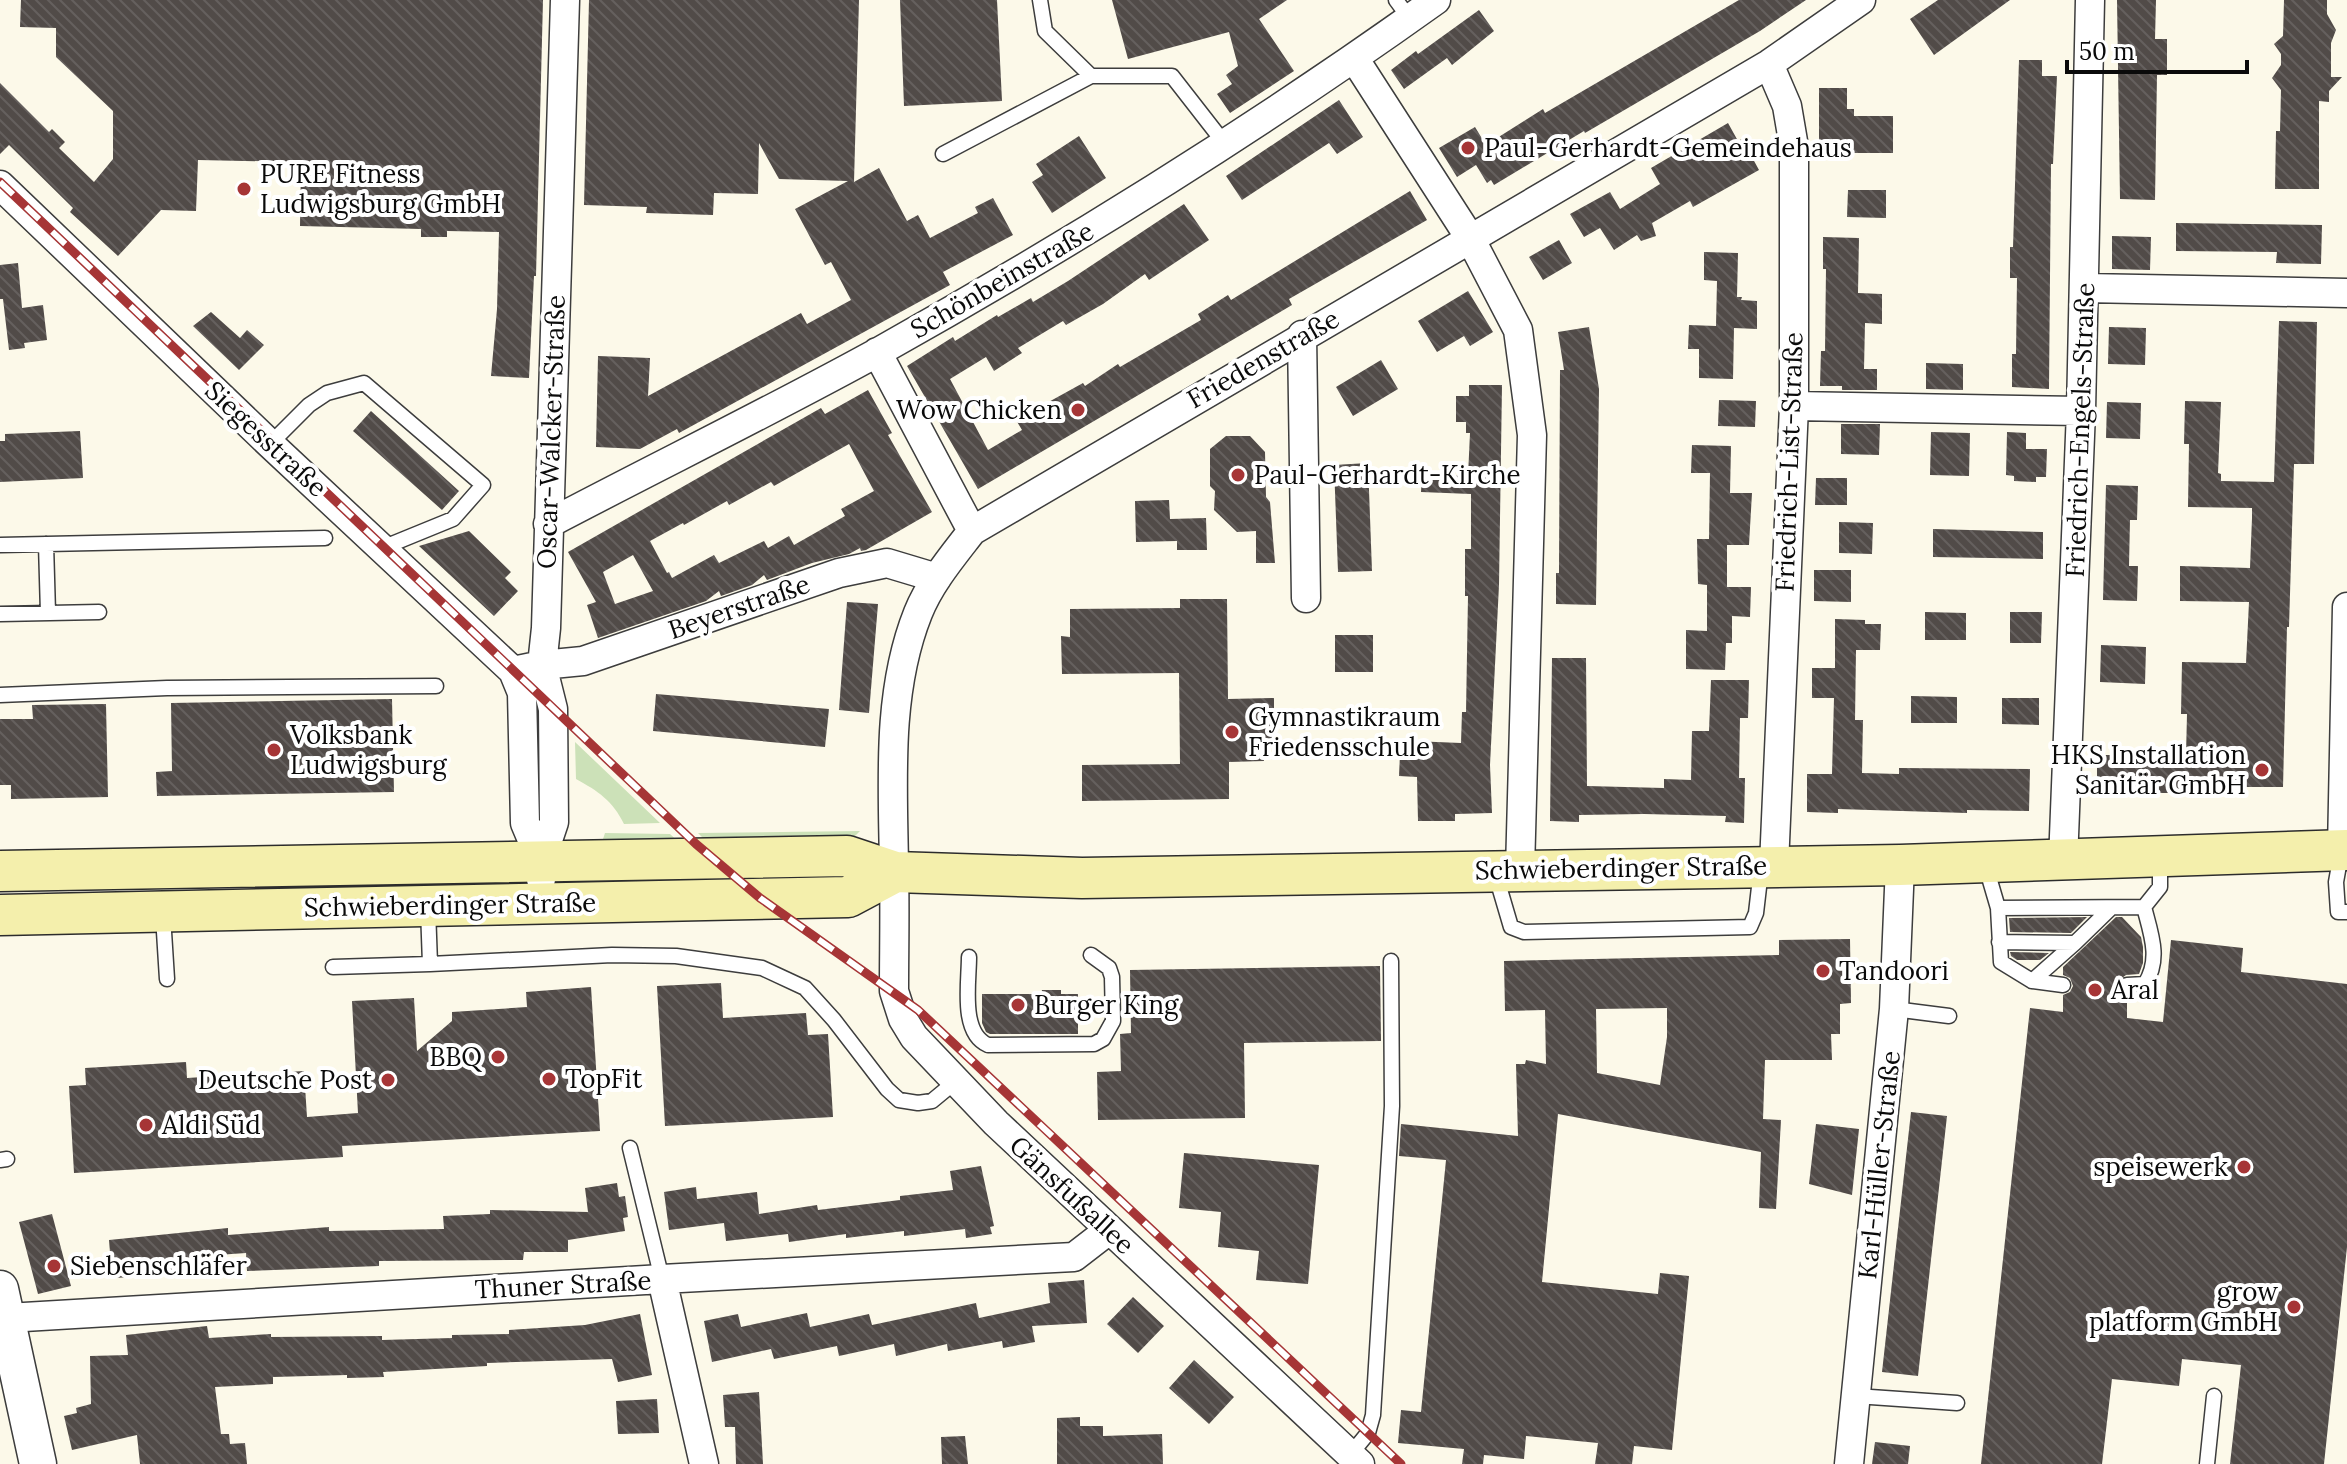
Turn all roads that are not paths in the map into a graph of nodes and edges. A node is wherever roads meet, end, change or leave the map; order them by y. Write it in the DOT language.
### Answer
graph roads {
  1 [pos="565,0"];
  2 [pos="1040,0"];
  3 [pos="1436,0"];
  4 [pos="1861,0"];
  5 [pos="2090,0"];
  6 [pos="1403,10"];
  7 [pos="1354,58"];
  8 [pos="1769,64"];
  9 [pos="1091,76"];
  10 [pos="1225,144"];
  11 [pos="943,154"];
  12 [pos="0,185"];
  13 [pos="1470,238"];
  14 [pos="2085,288"];
  15 [pos="2347,293"];
  16 [pos="1302,335"];
  17 [pos="877,352"];
  18 [pos="1794,406"];
  19 [pos="2081,411"];
  20 [pos="270,444"];
  21 [pos="548,524"];
  22 [pos="972,531"];
  23 [pos="325,538"];
  24 [pos="46,544"];
  25 [pos="0,545"];
  26 [pos="382,548"];
  27 [pos="937,578"];
  28 [pos="1306,598"];
  29 [pos="2347,607"];
  30 [pos="99,612"];
  31 [pos="48,613"];
  32 [pos="0,614"];
  33 [pos="542,665"];
  34 [pos="513,671"];
  35 [pos="436,686"];
  36 [pos="0,695"];
  37 [pos="2345,850"];
  38 [pos="2160,857"];
  39 [pos="541,861"];
  40 [pos="2063,861"];
  41 [pos="1984,863"];
  42 [pos="1900,865"];
  43 [pos="1768,866"];
  44 [pos="1507,870"];
  45 [pos="0,871"];
  46 [pos="895,872"];
  47 [pos="541,903"];
  48 [pos="428,905"];
  49 [pos="2144,907"];
  50 [pos="1998,908"];
  51 [pos="2111,908"];
  52 [pos="163,911"];
  53 [pos="2347,912"];
  54 [pos="0,915"];
  55 [pos="1999,942"];
  56 [pos="2075,943"];
  57 [pos="1091,955"];
  58 [pos="969,957"];
  59 [pos="1391,961"];
  60 [pos="430,964"];
  61 [pos="333,967"];
  62 [pos="167,979"];
  63 [pos="2032,981"];
  64 [pos="2063,985"];
  65 [pos="2127,985"];
  66 [pos="1894,1009"];
  67 [pos="1949,1016"];
  68 [pos="955,1082"];
  69 [pos="630,1148"];
  70 [pos="1109,1230"];
  71 [pos="662,1279"];
  72 [pos="3,1304"];
  73 [pos="1856,1396"];
  74 [pos="2214,1396"];
  75 [pos="1957,1403"];
  76 [pos="1351,1461"];
  77 [pos="38,1464"];
  78 [pos="704,1464"];
  79 [pos="1849,1464"];
  80 [pos="2207,1464"];
  1 -- 21 [label="street, Oscar-Walcker-Straße"];
  2 -- 9 [label="lane"];
  3 -- 6 [label="street, Schönbeinstraße"];
  4 -- 8 [label="street, Friedenstraße"];
  5 -- 14 [label="street, Friedrich-Engels-Straße"];
  6 -- 7 [label="street, Schönbeinstraße"];
  7 -- 10 [label="street, Schönbeinstraße"];
  7 -- 13 [label="street"];
  8 -- 13 [label="street, Friedenstraße"];
  8 -- 18 [label="street, Friedrich-List-Straße"];
  9 -- 10 [label="lane"];
  9 -- 11 [label="lane"];
  10 -- 17 [label="street, Schönbeinstraße"];
  12 -- 20 [label="street, Siegesstraße"];
  13 -- 16 [label="street, Friedenstraße"];
  13 -- 44 [label="street"];
  14 -- 15 [label="street"];
  14 -- 19 [label="street, Friedrich-Engels-Straße"];
  16 -- 22 [label="street, Friedenstraße"];
  16 -- 28 [label="street"];
  17 -- 21 [label="street, Schönbeinstraße"];
  17 -- 22 [label="street"];
  18 -- 19 [label="street"];
  18 -- 43 [label="street, Friedrich-List-Straße"];
  19 -- 40 [label="street, Friedrich-Engels-Straße"];
  20 -- 26 [label="street, Siegesstraße"];
  20 -- 26 [label="lane"];
  21 -- 33 [label="street, Oscar-Walcker-Straße"];
  22 -- 27 [label="street, Friedenstraße"];
  23 -- 24 [label="lane"];
  24 -- 25 [label="lane"];
  24 -- 31 [label="lane"];
  26 -- 34 [label="street, Siegesstraße"];
  27 -- 33 [label="street, Beyerstraße"];
  27 -- 46 [label="street, Friedenstraße"];
  29 -- 37 [label="street"];
  30 -- 31 [label="lane"];
  31 -- 32 [label="lane"];
  33 -- 34 [label="street"];
  33 -- 39 [label="street, Oscar-Walcker-Straße"];
  34 -- 39 [label="street, Oscar-Walcker-Straße"];
  35 -- 36 [label="lane"];
  37 -- 38 [label="main road, Schwieberdinger Straße"];
  37 -- 53 [label="lane"];
  38 -- 40 [label="main road, Schwieberdinger Straße"];
  38 -- 49 [label="lane"];
  39 -- 45 [label="main road, Schwieberdinger Straße"];
  39 -- 46 [label="main road, Schwieberdinger Straße"];
  39 -- 47 [label="street, Oscar-Walcker-Straße"];
  40 -- 41 [label="main road, Schwieberdinger Straße"];
  41 -- 42 [label="main road, Schwieberdinger Straße"];
  41 -- 50 [label="lane"];
  42 -- 43 [label="main road, Schwieberdinger Straße"];
  42 -- 66 [label="street, Karl-Hüller-Straße"];
  43 -- 44 [label="main road, Schwieberdinger Straße"];
  43 -- 44 [label="lane"];
  44 -- 46 [label="main road, Schwieberdinger Straße"];
  46 -- 47 [label="main road, Schwieberdinger Straße"];
  46 -- 68 [label="street, Gänsfußallee"];
  47 -- 48 [label="main road, Schwieberdinger Straße"];
  48 -- 52 [label="main road, Schwieberdinger Straße"];
  48 -- 60 [label="lane"];
  49 -- 51 [label="lane"];
  49 -- 65 [label="lane"];
  50 -- 51 [label="lane"];
  50 -- 55 [label="lane"];
  51 -- 56 [label="lane"];
  52 -- 54 [label="main road, Schwieberdinger Straße"];
  52 -- 62 [label="lane"];
  55 -- 56 [label="lane"];
  55 -- 63 [label="lane"];
  56 -- 63 [label="lane"];
  57 -- 58 [label="lane"];
  59 -- 76 [label="lane"];
  60 -- 61 [label="lane"];
  60 -- 68 [label="lane"];
  63 -- 64 [label="lane"];
  66 -- 67 [label="lane"];
  66 -- 73 [label="street, Karl-Hüller-Straße"];
  68 -- 70 [label="street, Gänsfußallee"];
  69 -- 71 [label="lane"];
  70 -- 71 [label="street, Thuner Straße"];
  70 -- 76 [label="street, Gänsfußallee"];
  71 -- 72 [label="street, Thuner Straße"];
  71 -- 78 [label="street"];
  72 -- 77 [label="street"];
  73 -- 75 [label="lane"];
  73 -- 79 [label="street, Karl-Hüller-Straße"];
  74 -- 80 [label="lane"];
}
